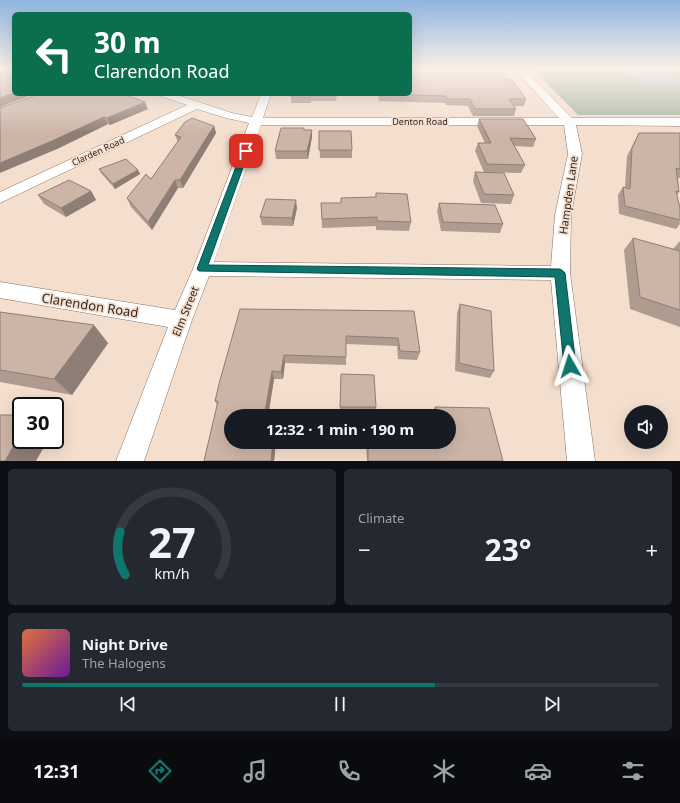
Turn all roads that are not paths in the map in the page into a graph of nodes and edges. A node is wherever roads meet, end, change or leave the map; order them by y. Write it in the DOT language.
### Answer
graph roads {
  1 [pos="539,91"];
  2 [pos="170,96"];
  3 [pos="265,96"];
  4 [pos="196,105"];
  5 [pos="256,121"];
  6 [pos="569,122"];
  7 [pos="680,122"];
  8 [pos="0,198"];
  9 [pos="202,269"];
  10 [pos="560,273"];
  11 [pos="0,290"];
  12 [pos="181,320"];
  13 [pos="130,461"];
  14 [pos="581,461"];
  1 -- 6 [label="street"];
  2 -- 4 [label="street, Denton Road"];
  3 -- 5 [label="street, Elm Street"];
  4 -- 5 [label="street, Denton Road"];
  4 -- 8 [label="street, Clarden Road"];
  5 -- 6 [label="street, Denton Road"];
  5 -- 9 [label="street, Elm Street"];
  6 -- 7 [label="street, Denton Road"];
  6 -- 10 [label="street, Hampden Lane"];
  9 -- 10 [label="street"];
  9 -- 12 [label="street, Elm Street"];
  10 -- 14 [label="street, Hampden Lane"];
  11 -- 12 [label="street, Clarendon Road"];
  12 -- 13 [label="street, Elm Street"];
}
